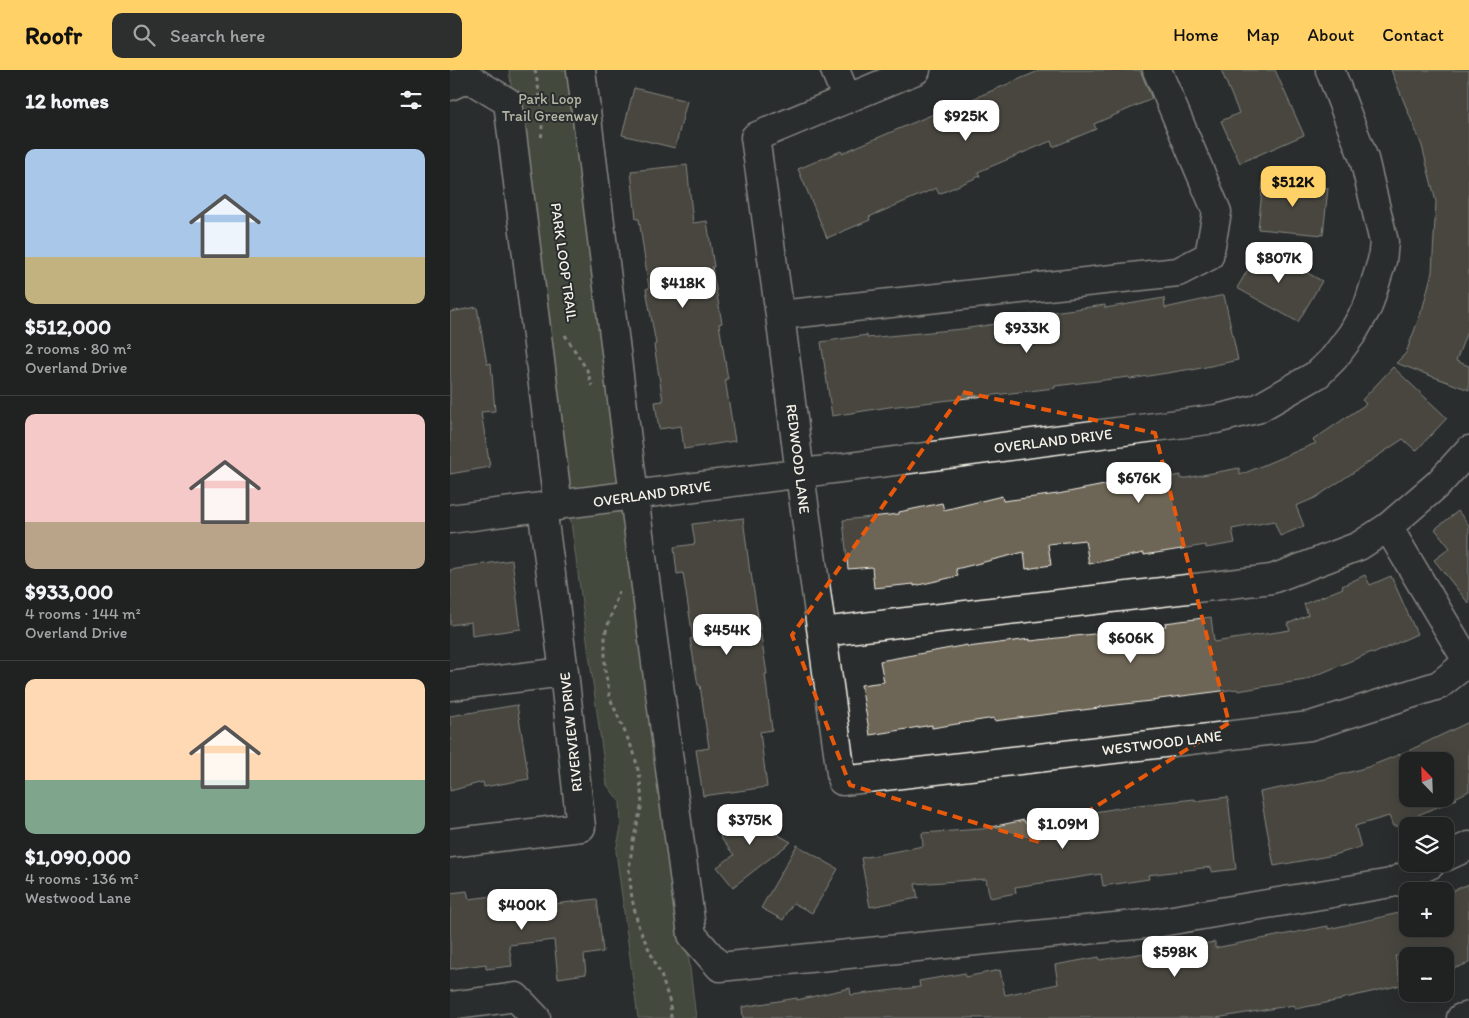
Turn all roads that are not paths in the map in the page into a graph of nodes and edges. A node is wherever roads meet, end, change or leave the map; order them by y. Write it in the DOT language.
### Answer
graph roads {
  1 [pos="581,70"];
  2 [pos="835,70"];
  3 [pos="916,70"];
  4 [pos="1157,70"];
  5 [pos="1330,70"];
  6 [pos="450,86"];
  7 [pos="848,99"];
  8 [pos="780,315"];
  9 [pos="1469,450"];
  10 [pos="800,474"];
  11 [pos="634,496"];
  12 [pos="550,506"];
  13 [pos="450,519"];
  14 [pos="1388,527"];
  15 [pos="822,632"];
  16 [pos="1469,663"];
  17 [pos="564,672"];
  18 [pos="450,686"];
  19 [pos="842,781"];
  20 [pos="450,843"];
  21 [pos="1469,846"];
  22 [pos="1454,853"];
  23 [pos="1414,872"];
  24 [pos="450,1006"];
  25 [pos="1469,1016"];
  26 [pos="536,1018"];
  27 [pos="1461,1018"];
  1 -- 11 [label="street"];
  2 -- 7 [label="street"];
  3 -- 7 [label="street"];
  4 -- 8 [label="street"];
  5 -- 10 [label="street, OVERLAND DRIVE"];
  6 -- 12 [label="street, RIVERVIEW DRIVE"];
  7 -- 8 [label="street, REDWOOD LANE"];
  8 -- 10 [label="street, REDWOOD LANE"];
  9 -- 14 [label="street"];
  10 -- 11 [label="street, OVERLAND DRIVE"];
  10 -- 15 [label="street, REDWOOD LANE"];
  11 -- 12 [label="street, OVERLAND DRIVE"];
  11 -- 23 [label="street"];
  12 -- 13 [label="street, OVERLAND DRIVE"];
  12 -- 17 [label="street, RIVERVIEW DRIVE"];
  14 -- 15 [label="street"];
  14 -- 16 [label="street"];
  15 -- 19 [label="street, REDWOOD LANE"];
  16 -- 19 [label="street, WESTWOOD LANE"];
  17 -- 18 [label="street"];
  17 -- 20 [label="street, RIVERVIEW DRIVE"];
  21 -- 22 [label="street"];
  24 -- 26 [label="street"];
  25 -- 27 [label="street"];
}
